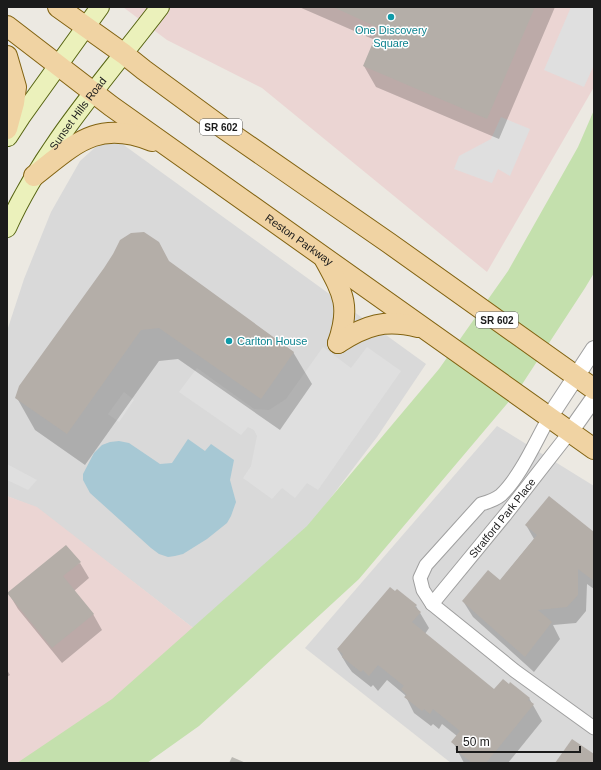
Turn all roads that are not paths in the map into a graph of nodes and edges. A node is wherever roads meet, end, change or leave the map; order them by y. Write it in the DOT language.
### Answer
graph roads {
  1 [pos="58,7"];
  2 [pos="100,7"];
  3 [pos="160,7"];
  4 [pos="7,26"];
  5 [pos="86,27"];
  6 [pos="124,54"];
  7 [pos="7,56"];
  8 [pos="58,65"];
  9 [pos="93,93"];
  10 [pos="7,129"];
  11 [pos="7,138"];
  12 [pos="172,149"];
  13 [pos="34,176"];
  14 [pos="7,228"];
  15 [pos="322,255"];
  16 [pos="430,332"];
  17 [pos="594,349"];
  18 [pos="576,376"];
  19 [pos="594,389"];
  20 [pos="594,398"];
  21 [pos="550,416"];
  22 [pos="570,432"];
  23 [pos="594,448"];
  24 [pos="432,604"];
  25 [pos="594,728"];
  1 -- 5 [label="main road, SR 602"];
  2 -- 5 [label="main road"];
  3 -- 6 [label="main road, Sunset Hills Road"];
  4 -- 8 [label="main road, Reston Parkway"];
  5 -- 6 [label="main road, SR 602"];
  5 -- 8 [label="main road"];
  6 -- 9 [label="main road, Sunset Hills Road"];
  6 -- 18 [label="main road, SR 602"];
  7 -- 10 [label="main road"];
  8 -- 9 [label="main road, Reston Parkway"];
  8 -- 11 [label="main road"];
  9 -- 12 [label="main road, Reston Parkway"];
  9 -- 13 [label="main road, Sunset Hills Road"];
  12 -- 13 [label="main road"];
  12 -- 15 [label="main road, Reston Parkway"];
  13 -- 14 [label="main road, Sunset Hills Road"];
  15 -- 16 [label="main road, Reston Parkway"];
  15 -- 16 [label="main road"];
  16 -- 21 [label="main road, Reston Parkway"];
  17 -- 18 [label="street"];
  18 -- 19 [label="main road, SR 602"];
  18 -- 21 [label="street"];
  20 -- 22 [label="street"];
  21 -- 22 [label="main road, Reston Parkway"];
  21 -- 24 [label="street, Stratford Park Place"];
  22 -- 23 [label="main road, Reston Parkway"];
  22 -- 24 [label="street, Stratford Park Place"];
  24 -- 25 [label="street, Stratford Park Place"];
}
